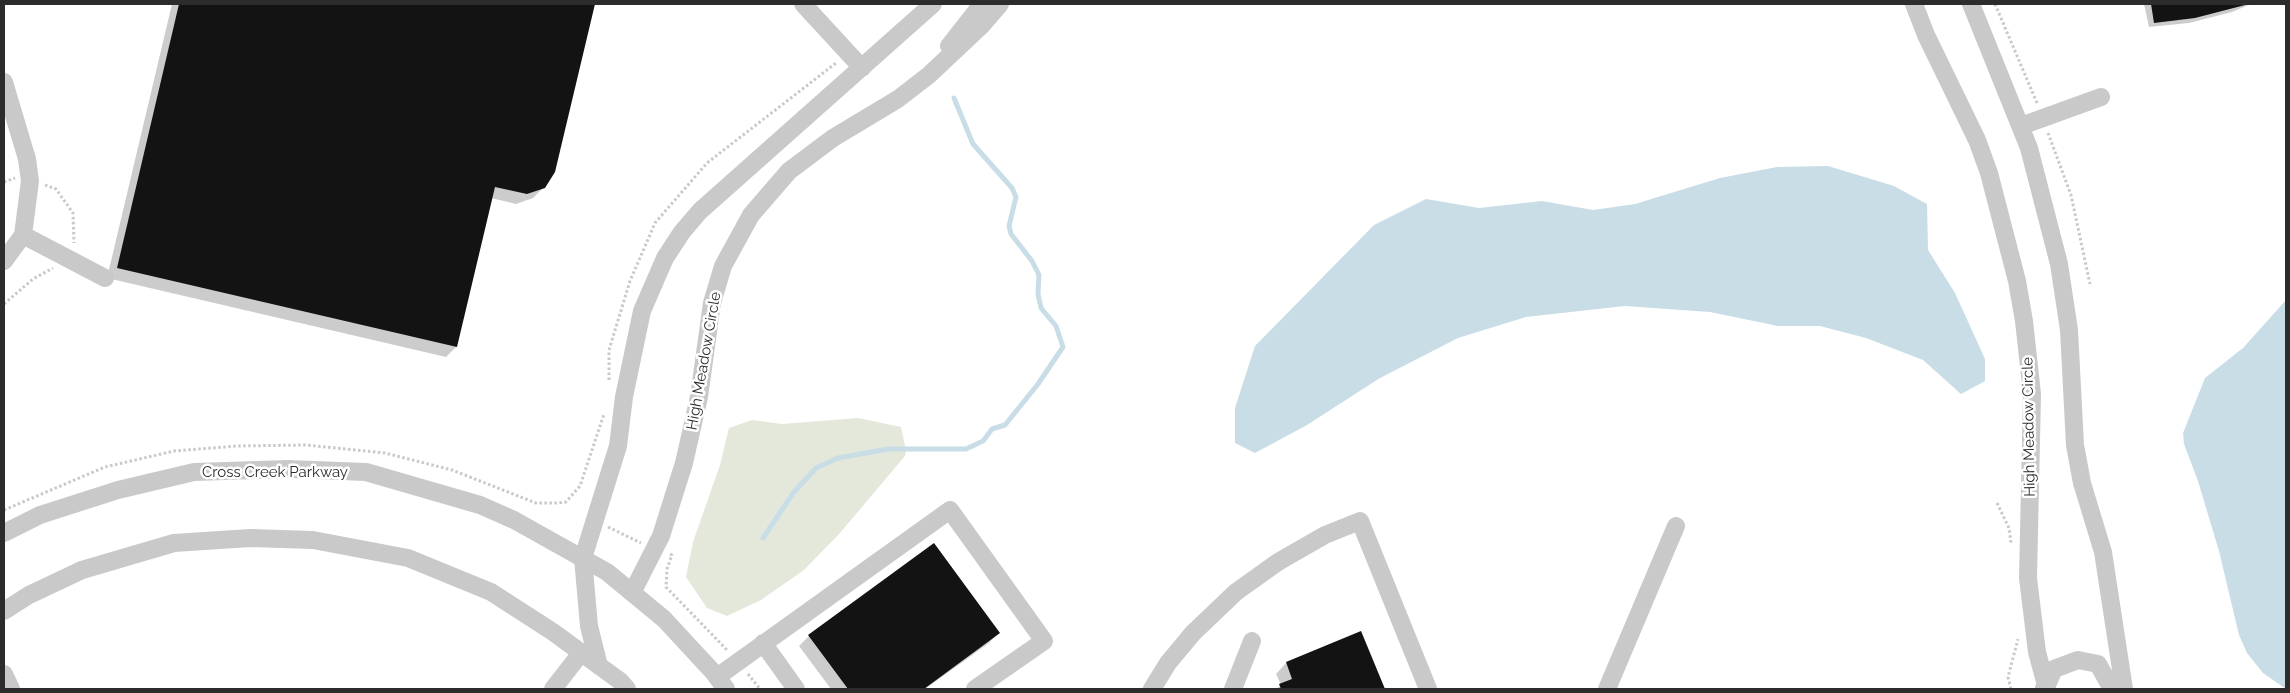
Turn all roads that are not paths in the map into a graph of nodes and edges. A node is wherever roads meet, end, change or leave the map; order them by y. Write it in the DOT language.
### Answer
graph roads {
  1 [pos="803,4"];
  2 [pos="933,4"];
  3 [pos="982,4"];
  4 [pos="1000,4"];
  5 [pos="1914,4"];
  6 [pos="1971,4"];
  7 [pos="862,68"];
  8 [pos="928,75"];
  9 [pos="4,82"];
  10 [pos="2101,97"];
  11 [pos="2021,126"];
  12 [pos="22,235"];
  13 [pos="4,261"];
  14 [pos="104,278"];
  15 [pos="1676,526"];
  16 [pos="4,533"];
  17 [pos="583,558"];
  18 [pos="632,593"];
  19 [pos="4,611"];
  20 [pos="1252,641"];
  21 [pos="763,643"];
  22 [pos="582,653"];
  23 [pos="599,666"];
  24 [pos="4,674"];
  25 [pos="721,683"];
  26 [pos="11,689"];
  27 [pos="553,689"];
  28 [pos="627,689"];
  29 [pos="796,689"];
  30 [pos="975,689"];
  31 [pos="1152,689"];
  32 [pos="1233,689"];
  33 [pos="1428,689"];
  34 [pos="1607,689"];
  35 [pos="2045,689"];
  36 [pos="2112,689"];
  37 [pos="2124,689"];
  1 -- 7 [label="street"];
  2 -- 7 [label="street"];
  3 -- 8 [label="street"];
  4 -- 8 [label="street, High Meadow Circle"];
  5 -- 35 [label="street, High Meadow Circle"];
  6 -- 11 [label="street"];
  7 -- 17 [label="street"];
  8 -- 18 [label="street, High Meadow Circle"];
  9 -- 12 [label="street"];
  10 -- 11 [label="street"];
  11 -- 37 [label="street"];
  12 -- 13 [label="street"];
  12 -- 14 [label="street"];
  15 -- 34 [label="street"];
  16 -- 17 [label="street, Cross Creek Parkway"];
  17 -- 18 [label="street, Cross Creek Parkway"];
  17 -- 23 [label="street"];
  18 -- 25 [label="street, Cross Creek Parkway"];
  19 -- 22 [label="street"];
  20 -- 32 [label="street"];
  21 -- 25 [label="street"];
  21 -- 29 [label="street"];
  21 -- 30 [label="street"];
  22 -- 23 [label="street"];
  22 -- 27 [label="street"];
  23 -- 28 [label="street"];
  24 -- 26 [label="street"];
  31 -- 33 [label="street"];
  35 -- 36 [label="street"];
}
